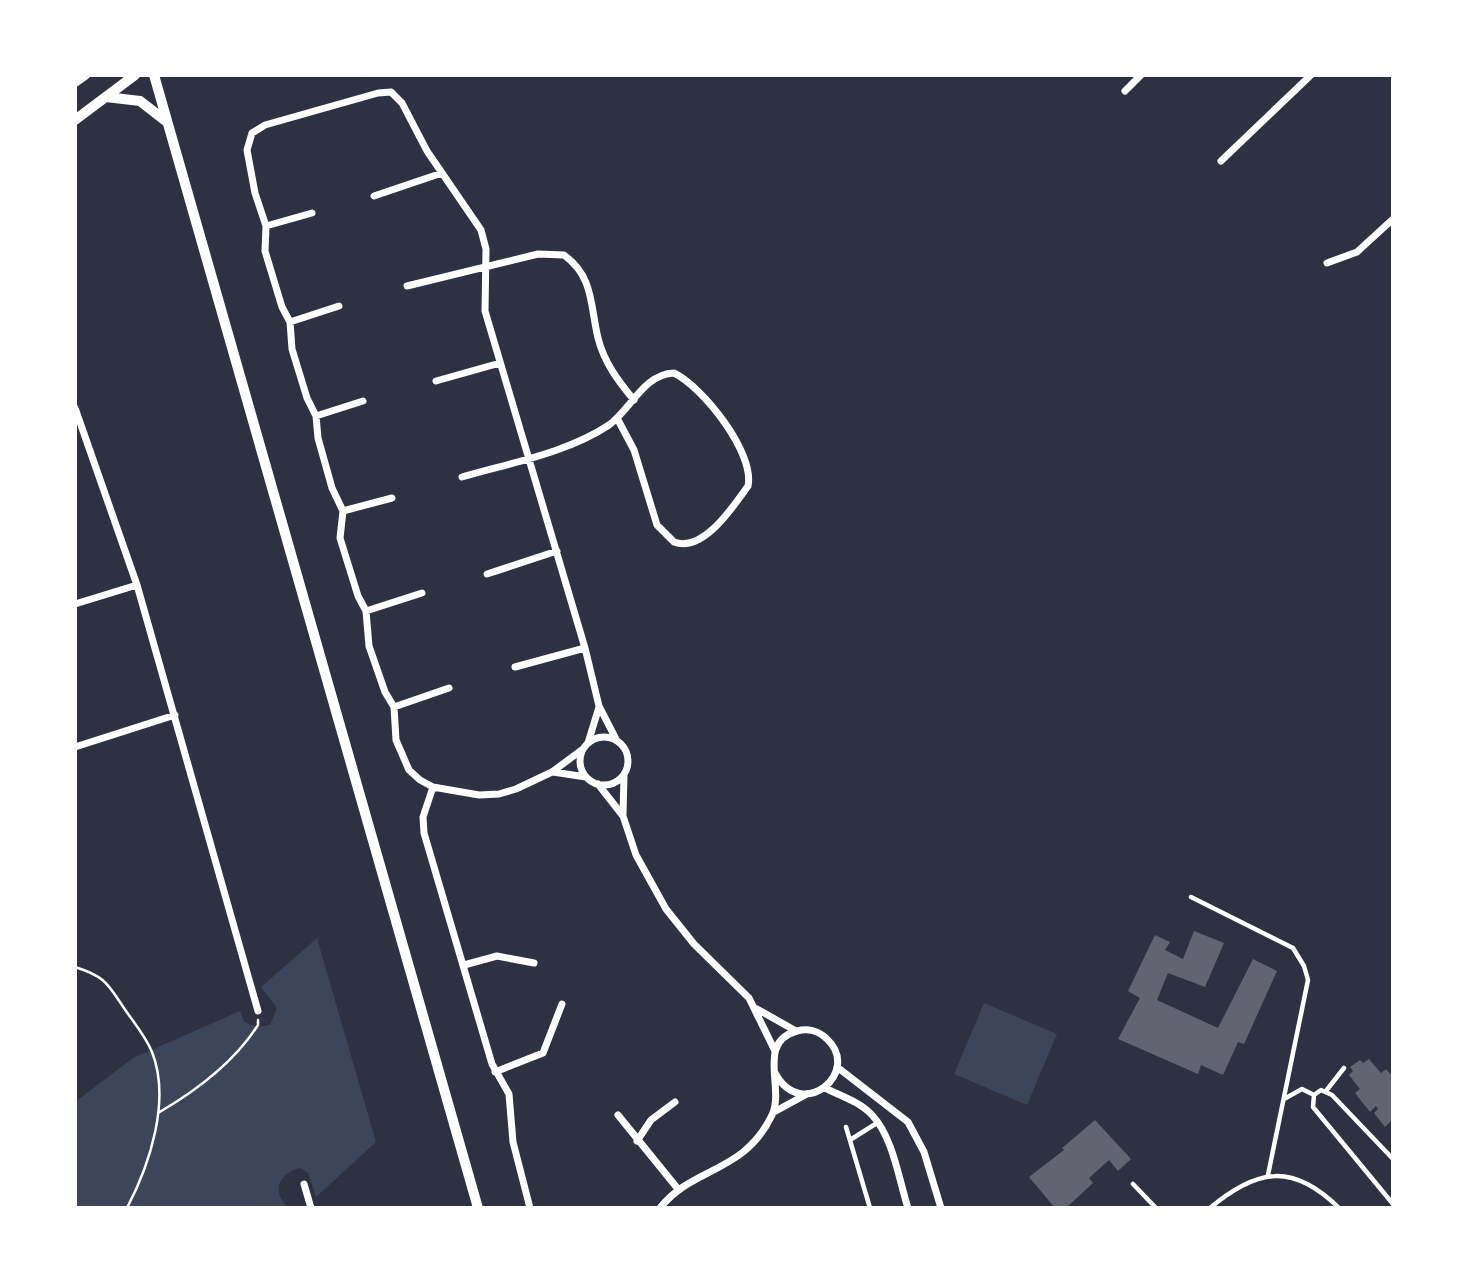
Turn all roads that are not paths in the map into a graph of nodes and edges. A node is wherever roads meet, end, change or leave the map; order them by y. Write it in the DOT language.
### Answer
graph roads {
  1 [pos="85,75"];
  2 [pos="135,75"];
  3 [pos="154,75"];
  4 [pos="1141,75"];
  5 [pos="1311,75"];
  6 [pos="75,82"];
  7 [pos="1125,91"];
  8 [pos="106,97"];
  9 [pos="75,120"];
  10 [pos="168,122"];
  11 [pos="1221,161"];
  12 [pos="442,173"];
  13 [pos="374,196"];
  14 [pos="312,213"];
  15 [pos="1393,219"];
  16 [pos="265,226"];
  17 [pos="1327,262"];
  18 [pos="487,267"];
  19 [pos="407,286"];
  20 [pos="339,306"];
  21 [pos="290,322"];
  22 [pos="500,363"];
  23 [pos="436,381"];
  24 [pos="634,400"];
  25 [pos="363,401"];
  26 [pos="75,408"];
  27 [pos="316,416"];
  28 [pos="617,418"];
  29 [pos="526,458"];
  30 [pos="462,477"];
  31 [pos="392,498"];
  32 [pos="343,511"];
  33 [pos="557,551"];
  34 [pos="487,574"];
  35 [pos="137,585"];
  36 [pos="422,593"];
  37 [pos="75,604"];
  38 [pos="366,611"];
  39 [pos="585,648"];
  40 [pos="514,667"];
  41 [pos="449,688"];
  42 [pos="599,706"];
  43 [pos="394,707"];
  44 [pos="175,715"];
  45 [pos="617,741"];
  46 [pos="586,746"];
  47 [pos="75,747"];
  48 [pos="552,772"];
  49 [pos="624,775"];
  50 [pos="586,777"];
  51 [pos="598,784"];
  52 [pos="433,787"];
  53 [pos="623,816"];
  54 [pos="1191,897"];
  55 [pos="534,963"];
  56 [pos="464,965"];
  57 [pos="562,1004"];
  58 [pos="756,1008"];
  59 [pos="258,1011"];
  60 [pos="796,1031"];
  61 [pos="775,1051"];
  62 [pos="837,1067"];
  63 [pos="1344,1068"];
  64 [pos="495,1072"];
  65 [pos="775,1073"];
  66 [pos="825,1088"];
  67 [pos="1326,1091"];
  68 [pos="807,1094"];
  69 [pos="1314,1096"];
  70 [pos="1283,1100"];
  71 [pos="674,1102"];
  72 [pos="774,1112"];
  73 [pos="618,1115"];
  74 [pos="877,1122"];
  75 [pos="846,1127"];
  76 [pos="637,1140"];
  77 [pos="850,1140"];
  78 [pos="1393,1159"];
  79 [pos="1268,1175"];
  80 [pos="304,1184"];
  81 [pos="1133,1184"];
  82 [pos="678,1189"];
  83 [pos="1393,1204"];
  84 [pos="312,1208"];
  85 [pos="478,1208"];
  86 [pos="530,1208"];
  87 [pos="660,1208"];
  88 [pos="870,1208"];
  89 [pos="908,1208"];
  90 [pos="941,1208"];
  91 [pos="1156,1208"];
  92 [pos="1210,1208"];
  93 [pos="1339,1208"];
  1 -- 6 [label="street"];
  2 -- 8 [label="street"];
  3 -- 10 [label="street"];
  4 -- 7 [label="street"];
  5 -- 11 [label="street"];
  8 -- 9 [label="street"];
  8 -- 10 [label="street"];
  10 -- 85 [label="street"];
  12 -- 13 [label="street"];
  12 -- 16 [label="street"];
  12 -- 18 [label="street"];
  14 -- 16 [label="street"];
  15 -- 17 [label="street"];
  16 -- 21 [label="street"];
  18 -- 19 [label="street"];
  18 -- 22 [label="street"];
  18 -- 24 [label="street"];
  20 -- 21 [label="street"];
  21 -- 27 [label="street"];
  22 -- 23 [label="street"];
  22 -- 29 [label="street"];
  24 -- 28 [label="street"];
  24 -- 28 [label="street"];
  25 -- 27 [label="street"];
  26 -- 35 [label="street"];
  27 -- 32 [label="street"];
  28 -- 29 [label="street"];
  29 -- 30 [label="street"];
  29 -- 33 [label="street"];
  31 -- 32 [label="street"];
  32 -- 38 [label="street"];
  33 -- 34 [label="street"];
  33 -- 39 [label="street"];
  35 -- 37 [label="street"];
  35 -- 44 [label="street"];
  36 -- 38 [label="street"];
  38 -- 43 [label="street"];
  39 -- 40 [label="street"];
  39 -- 42 [label="street"];
  41 -- 43 [label="street"];
  42 -- 45 [label="street"];
  42 -- 46 [label="street"];
  43 -- 52 [label="street"];
  44 -- 47 [label="street"];
  44 -- 59 [label="street"];
  45 -- 46 [label="street"];
  45 -- 49 [label="street"];
  46 -- 48 [label="street"];
  46 -- 50 [label="street"];
  48 -- 50 [label="street"];
  48 -- 52 [label="street"];
  49 -- 51 [label="street"];
  49 -- 53 [label="street"];
  50 -- 51 [label="street"];
  51 -- 53 [label="street"];
  52 -- 56 [label="street"];
  53 -- 58 [label="street"];
  54 -- 70 [label="lane"];
  55 -- 56 [label="street"];
  56 -- 64 [label="street"];
  57 -- 64 [label="street"];
  58 -- 60 [label="street"];
  58 -- 61 [label="street"];
  60 -- 61 [label="street"];
  60 -- 62 [label="street"];
  61 -- 65 [label="street"];
  62 -- 66 [label="street"];
  62 -- 90 [label="street"];
  63 -- 67 [label="lane"];
  64 -- 86 [label="street"];
  65 -- 68 [label="street"];
  65 -- 72 [label="street"];
  66 -- 68 [label="street"];
  66 -- 74 [label="street"];
  67 -- 69 [label="lane"];
  67 -- 78 [label="lane"];
  68 -- 72 [label="street"];
  69 -- 70 [label="lane"];
  69 -- 83 [label="lane"];
  70 -- 79 [label="lane"];
  71 -- 76 [label="street"];
  72 -- 82 [label="street"];
  73 -- 76 [label="street"];
  74 -- 77 [label="lane"];
  74 -- 89 [label="street"];
  75 -- 77 [label="lane"];
  76 -- 82 [label="street"];
  77 -- 88 [label="lane"];
  79 -- 92 [label="lane"];
  79 -- 93 [label="lane"];
  80 -- 84 [label="street"];
  81 -- 91 [label="lane"];
  82 -- 87 [label="street"];
}
